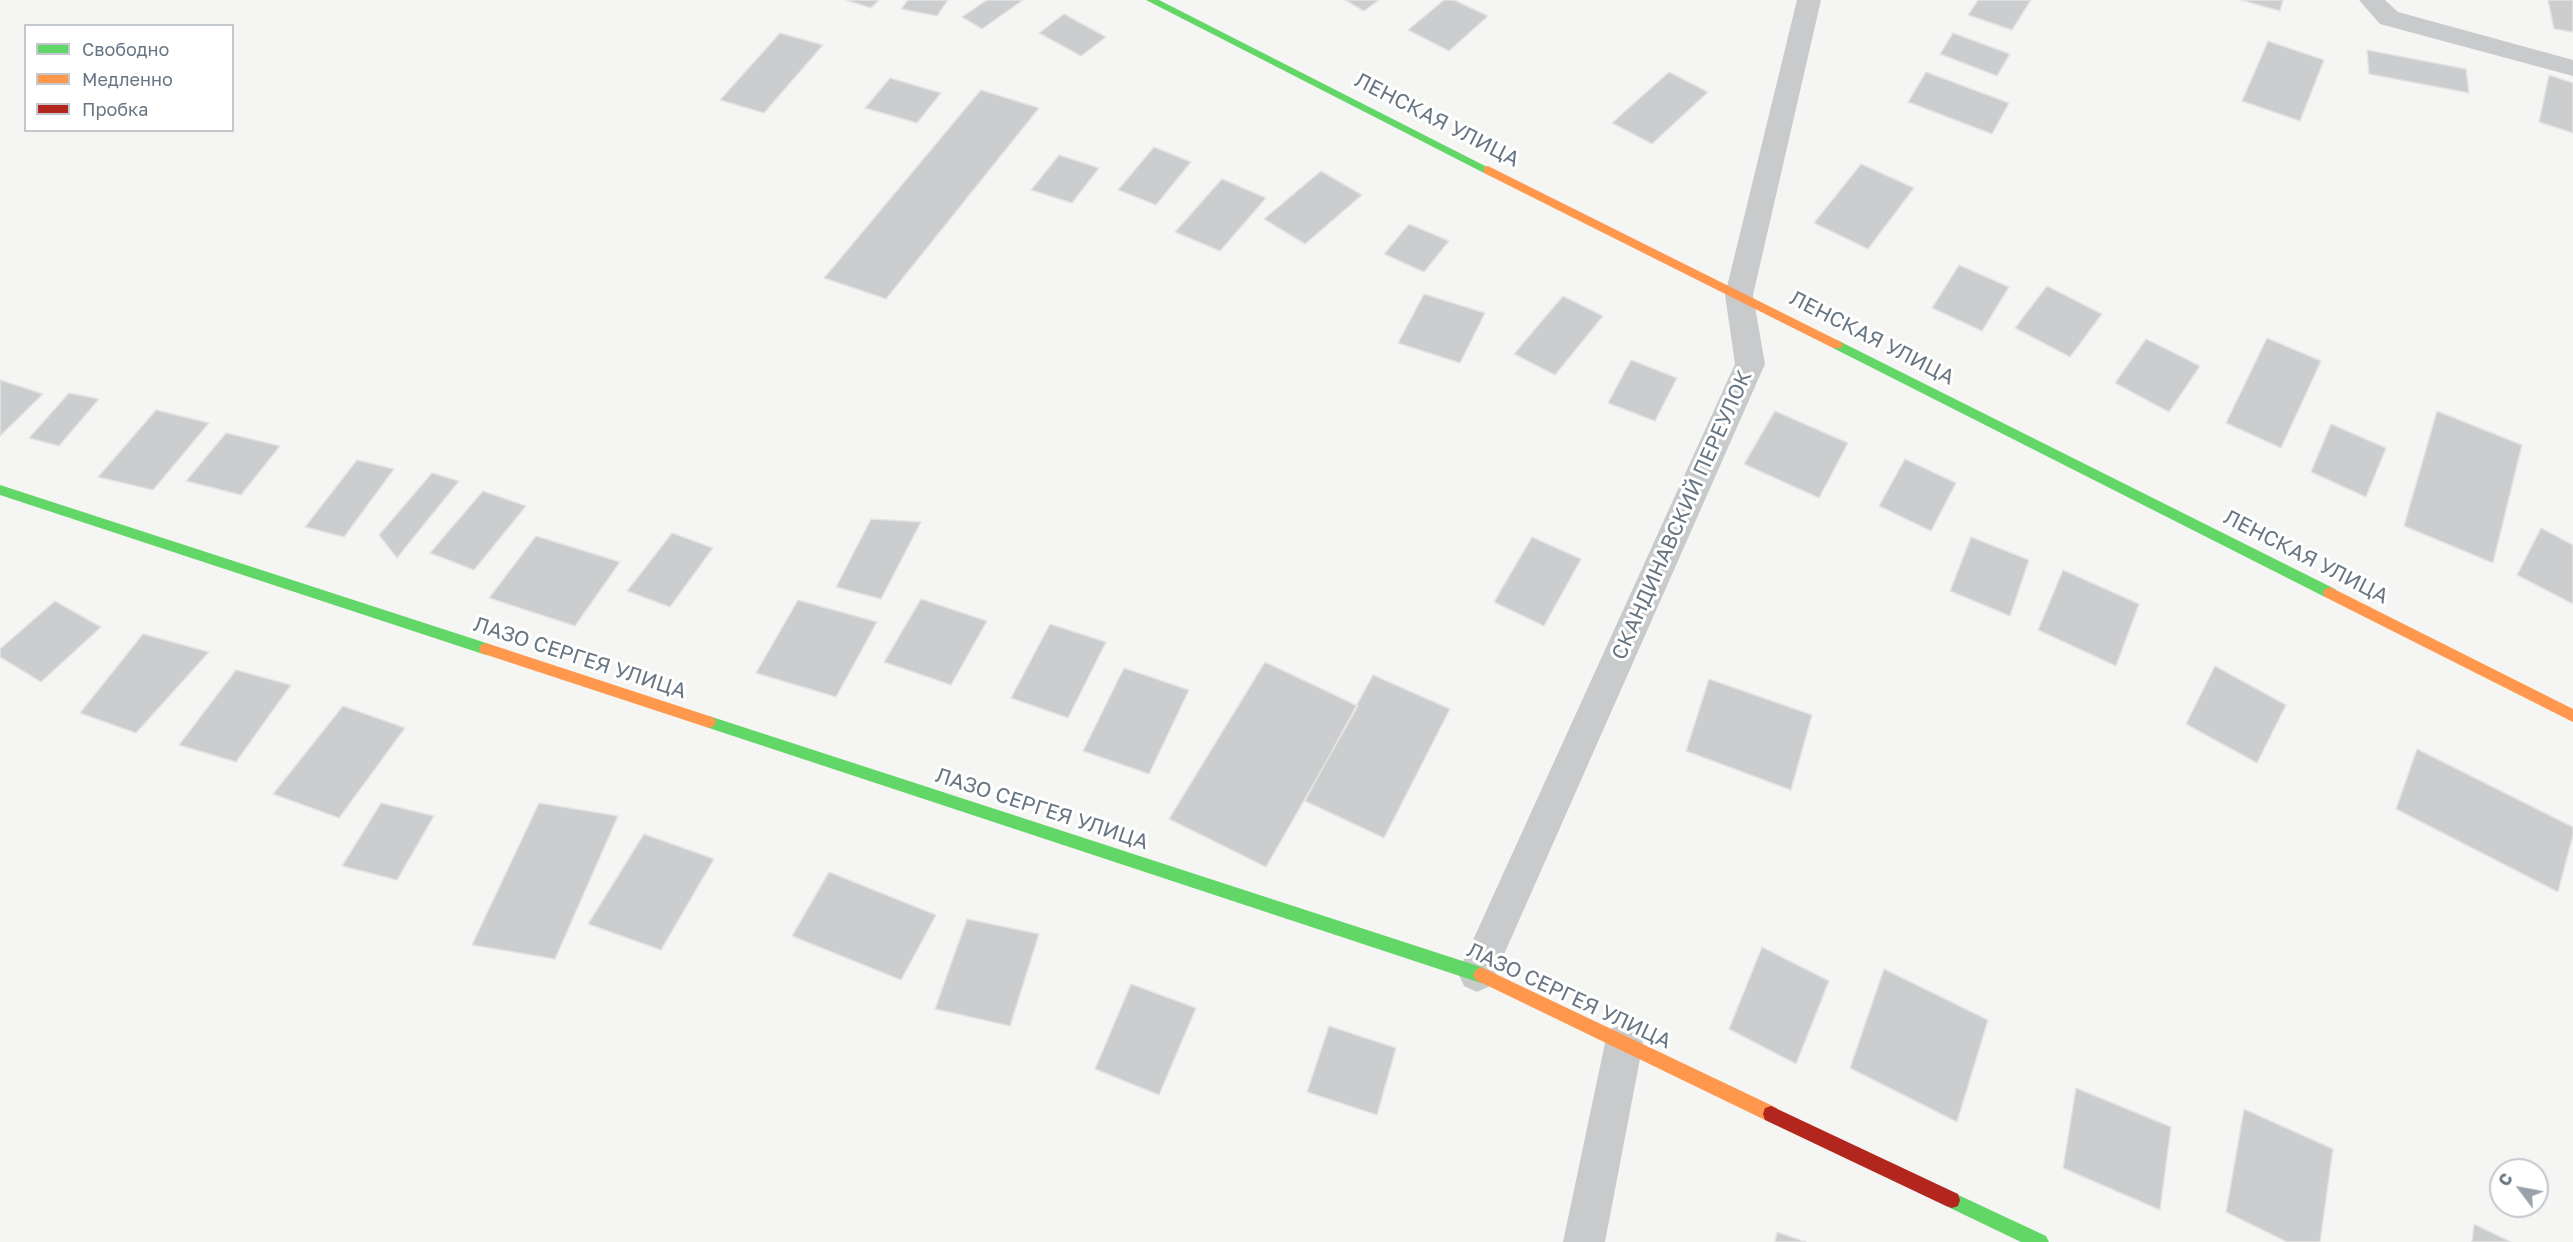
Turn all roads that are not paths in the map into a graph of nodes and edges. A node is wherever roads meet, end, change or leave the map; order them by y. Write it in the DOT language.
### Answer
graph roads {
  1 [pos="1150,0"];
  2 [pos="1809,0"];
  3 [pos="2371,0"];
  4 [pos="2573,68"];
  5 [pos="1739,295"];
  6 [pos="0,490"];
  7 [pos="2573,716"];
  8 [pos="1477,973"];
  9 [pos="1624,1043"];
  10 [pos="1584,1242"];
  11 [pos="2040,1242"];
  1 -- 5 [label="street, ЛЕНСКАЯ УЛИЦА"];
  2 -- 5 [label="street, СКАНДИНАВСКИЙ ПЕРЕУЛОК"];
  3 -- 4 [label="street"];
  5 -- 7 [label="street, ЛЕНСКАЯ УЛИЦА"];
  5 -- 8 [label="street, СКАНДИНАВСКИЙ ПЕРЕУЛОК"];
  6 -- 8 [label="street, ЛАЗО СЕРГЕЯ УЛИЦА"];
  8 -- 9 [label="street, ЛАЗО СЕРГЕЯ УЛИЦА"];
  9 -- 10 [label="street"];
  9 -- 11 [label="street, ЛАЗО СЕРГЕЯ УЛИЦА"];
}
